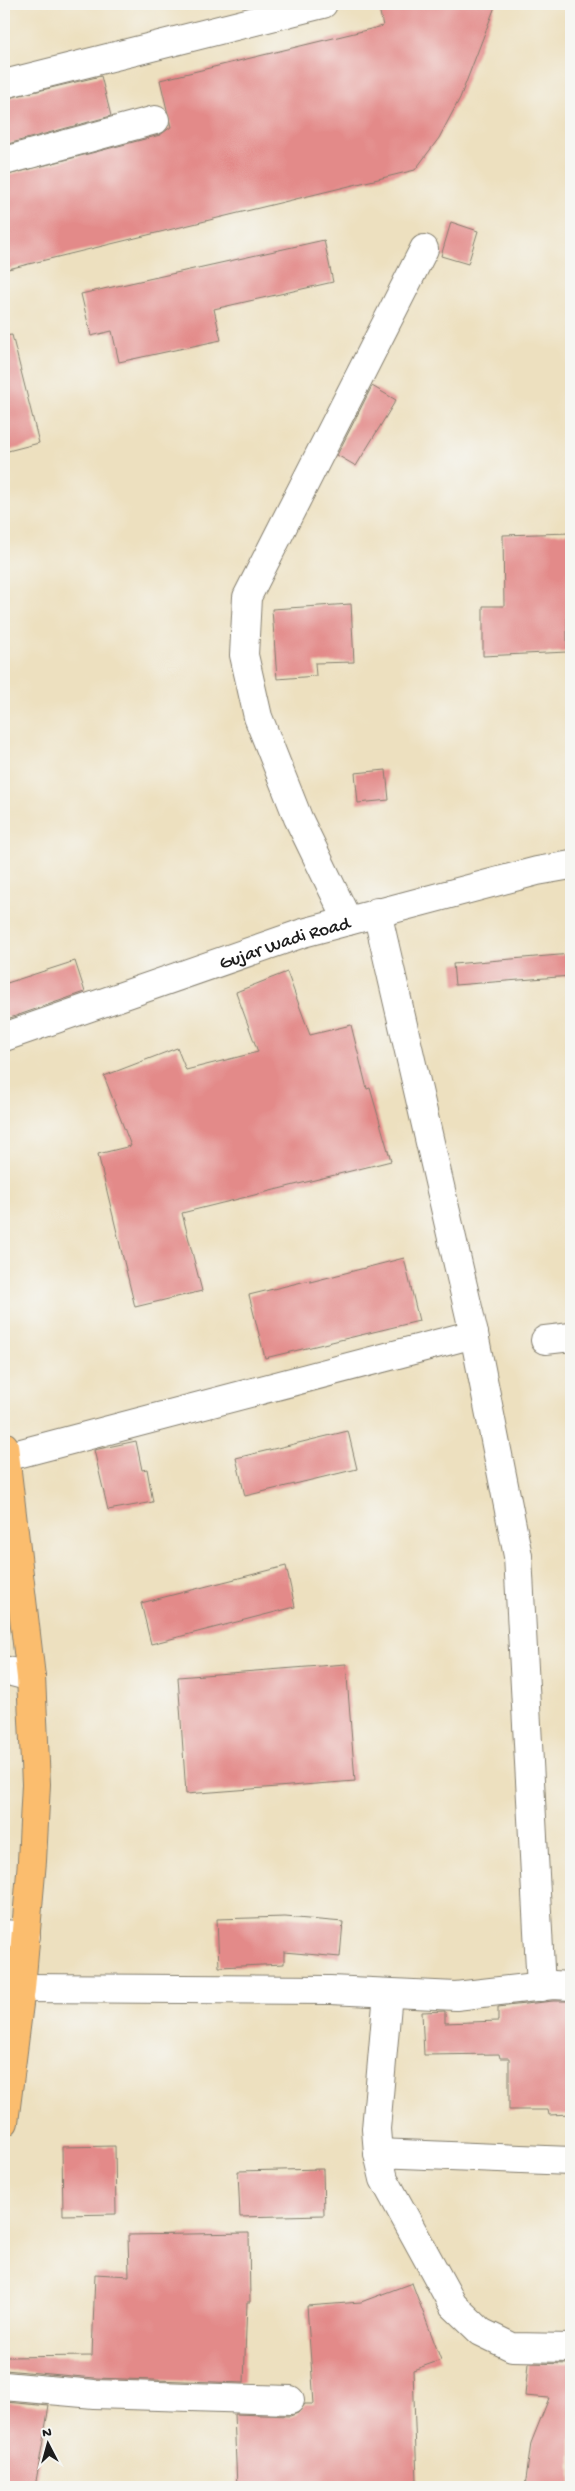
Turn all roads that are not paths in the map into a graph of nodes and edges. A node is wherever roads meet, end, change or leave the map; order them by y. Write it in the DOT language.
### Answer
graph roads {
  1 [pos="323,4"];
  2 [pos="4,84"];
  3 [pos="155,120"];
  4 [pos="4,161"];
  5 [pos="424,249"];
  6 [pos="571,865"];
  7 [pos="377,912"];
  8 [pos="348,921"];
  9 [pos="4,1037"];
  10 [pos="474,1334"];
  11 [pos="5,1452"];
  12 [pos="4,1670"];
  13 [pos="31,1677"];
  14 [pos="15,1935"];
  15 [pos="571,1986"];
  16 [pos="541,1987"];
  17 [pos="21,1988"];
  18 [pos="388,1992"];
  19 [pos="4,2122"];
  20 [pos="378,2154"];
  21 [pos="571,2161"];
  22 [pos="571,2348"];
  23 [pos="4,2386"];
  24 [pos="290,2400"];
  1 -- 2 [label="street"];
  3 -- 4 [label="street"];
  5 -- 8 [label="street"];
  6 -- 7 [label="street, Gujar Wadi Road"];
  7 -- 8 [label="street, Gujar Wadi Road"];
  7 -- 10 [label="street"];
  8 -- 9 [label="street, Gujar Wadi Road"];
  10 -- 11 [label="street"];
  10 -- 16 [label="street"];
  11 -- 13 [label="highway"];
  12 -- 13 [label="street"];
  13 -- 14 [label="highway"];
  14 -- 17 [label="highway"];
  15 -- 16 [label="street"];
  16 -- 18 [label="street"];
  17 -- 18 [label="street"];
  17 -- 19 [label="highway"];
  18 -- 20 [label="street"];
  20 -- 21 [label="street"];
  20 -- 22 [label="street"];
  23 -- 24 [label="street"];
}
